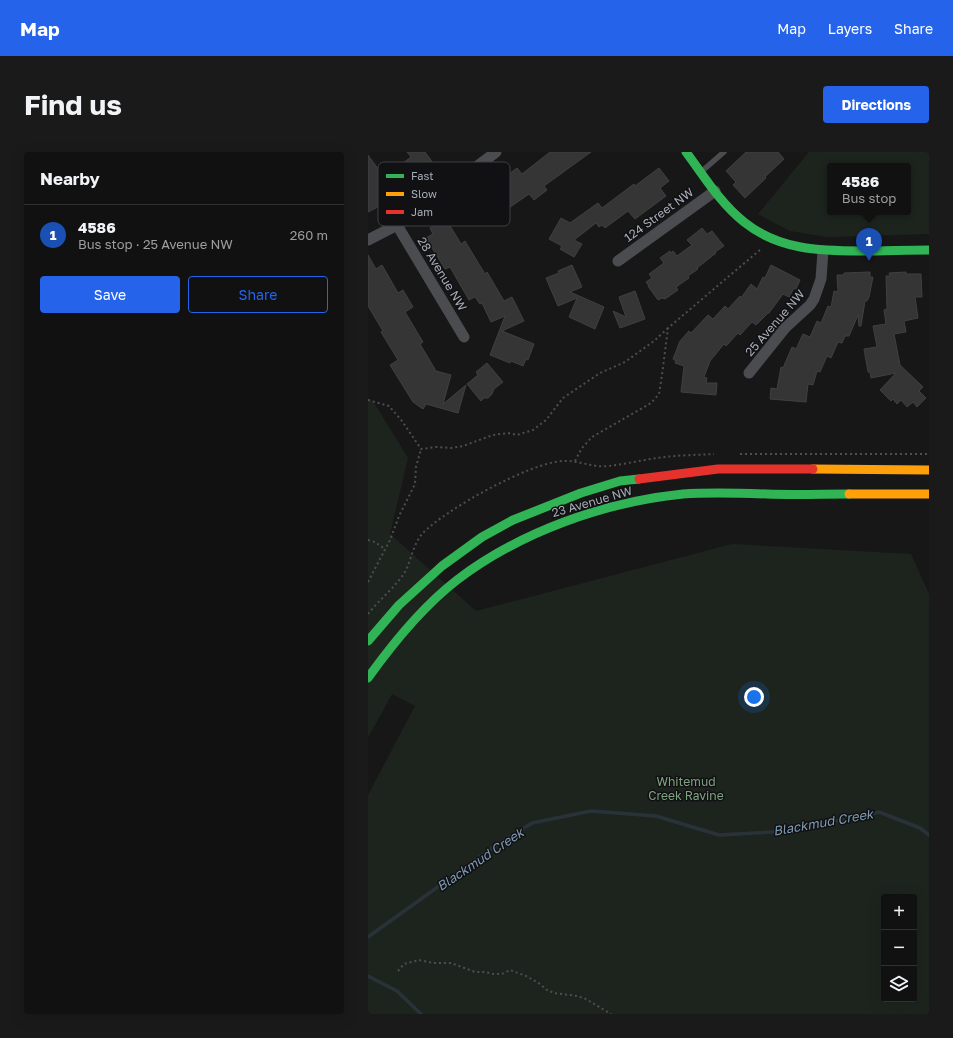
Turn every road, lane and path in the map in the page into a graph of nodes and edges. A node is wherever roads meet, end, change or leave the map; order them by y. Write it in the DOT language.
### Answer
graph roads {
  1 [pos="496,152"];
  2 [pos="686,152"];
  3 [pos="724,152"];
  4 [pos="482,162"];
  5 [pos="701,172"];
  6 [pos="715,191"];
  7 [pos="395,226"];
  8 [pos="398,226"];
  9 [pos="368,240"];
  10 [pos="773,240"];
  11 [pos="929,250"];
  12 [pos="823,252"];
  13 [pos="618,261"];
  14 [pos="668,328"];
  15 [pos="464,337"];
  16 [pos="749,373"];
  17 [pos="368,400"];
  18 [pos="421,449"];
  19 [pos="575,461"];
  20 [pos="929,470"];
  21 [pos="929,494"];
  22 [pos="368,540"];
  23 [pos="385,549"];
  24 [pos="368,582"];
  25 [pos="368,641"];
  26 [pos="368,678"];
  27 [pos="398,971"];
  28 [pos="611,1014"];
  1 -- 4 [label="street"];
  2 -- 5 [label="main road, 124 Street NW"];
  3 -- 5 [label="lane"];
  5 -- 6 [label="main road, 124 Street NW"];
  6 -- 10 [label="main road, 124 Street NW"];
  6 -- 13 [label="street, 124 Street NW"];
  7 -- 9 [label="street"];
  8 -- 15 [label="street, 28 Avenue NW"];
  10 -- 12 [label="main road, 124 Street NW"];
  10 -- 14 [label="path"];
  11 -- 12 [label="main road"];
  12 -- 16 [label="street, 25 Avenue NW"];
  14 -- 18 [label="path"];
  14 -- 19 [label="path"];
  17 -- 18 [label="path"];
  18 -- 23 [label="path"];
  20 -- 25 [label="main road, 23 Avenue NW"];
  21 -- 26 [label="main road, 23 Avenue NW"];
  22 -- 23 [label="path"];
  23 -- 24 [label="path"];
  27 -- 28 [label="path"];
}
